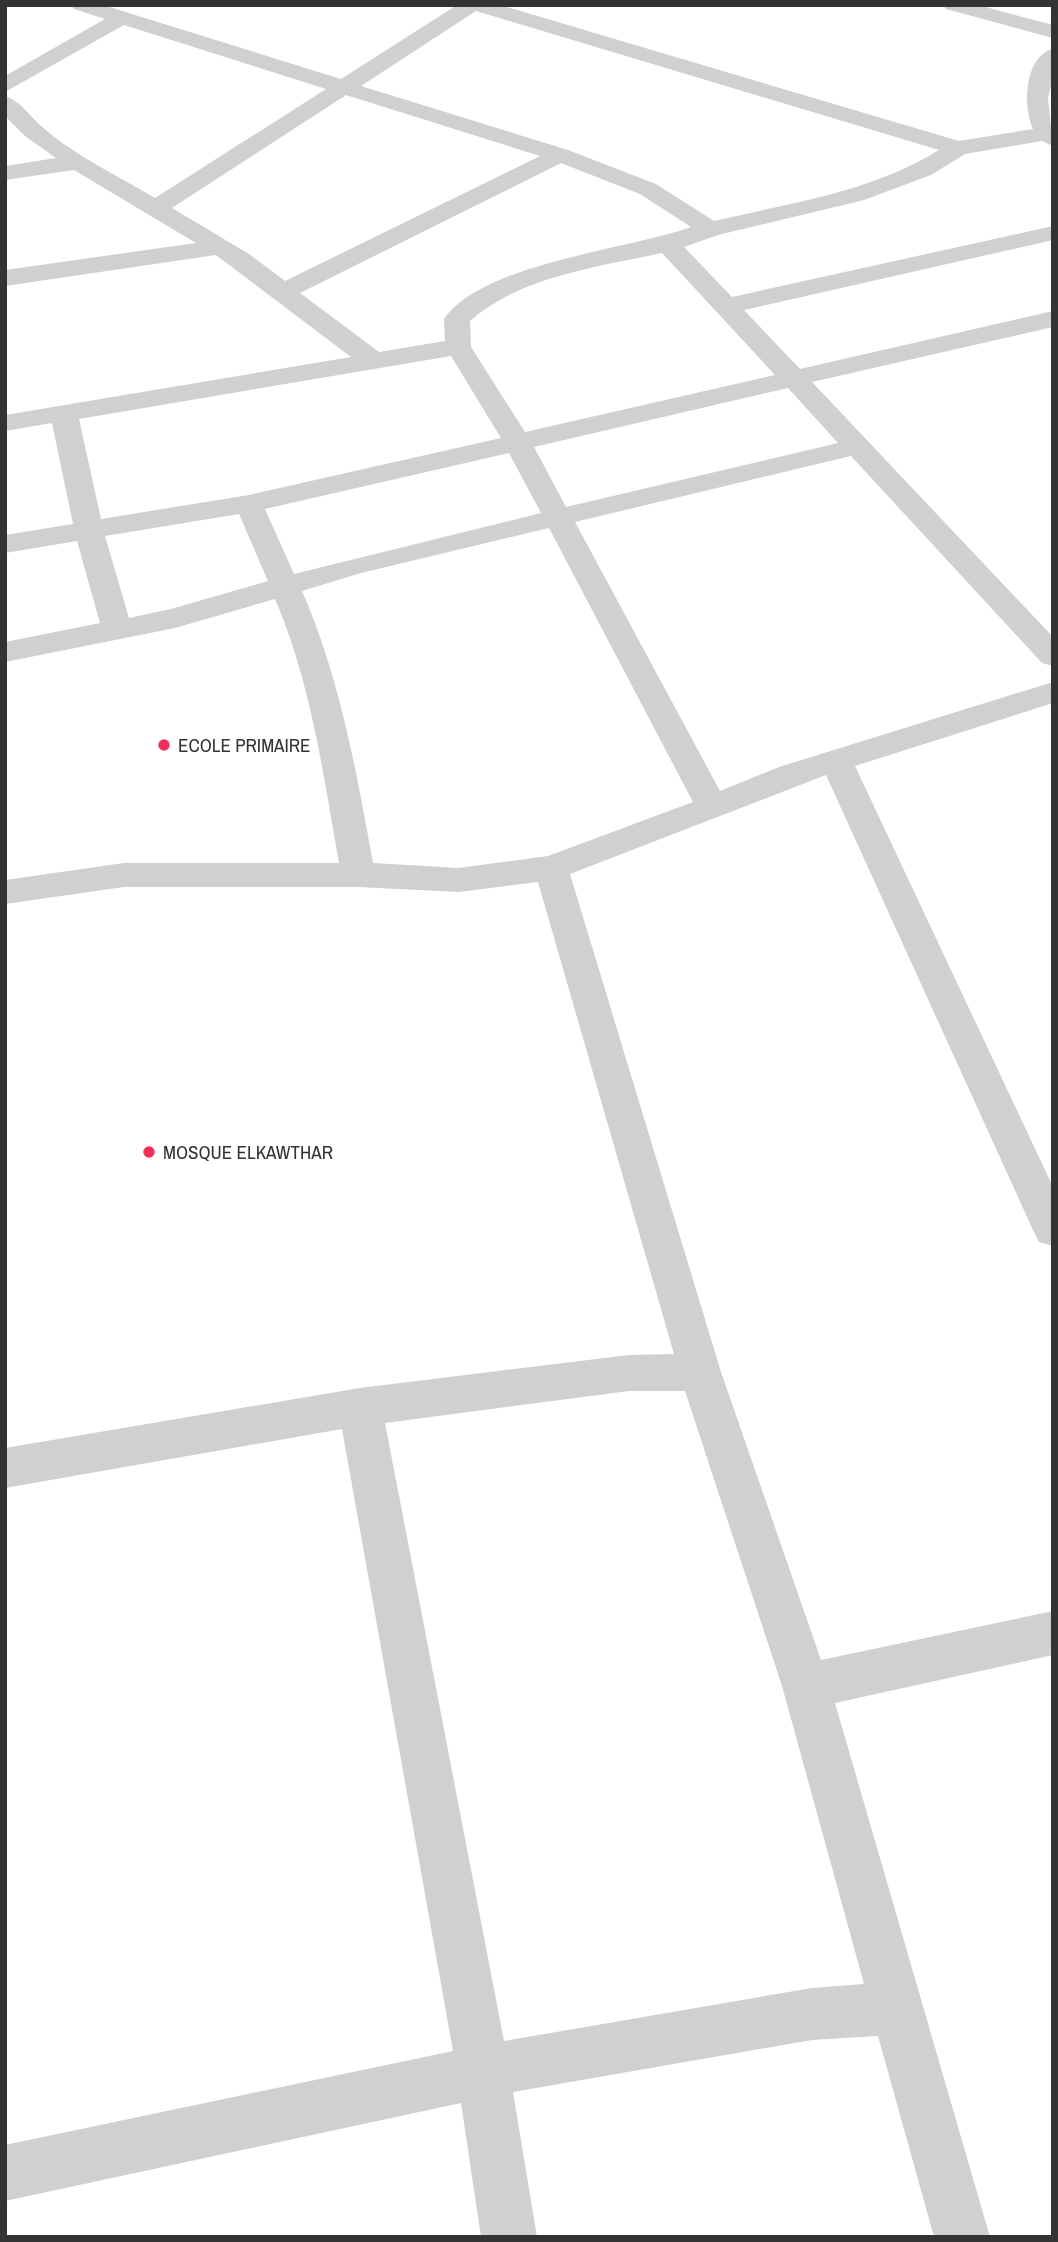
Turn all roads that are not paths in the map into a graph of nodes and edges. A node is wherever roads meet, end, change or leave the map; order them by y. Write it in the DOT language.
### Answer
graph roads {
  1 [pos="81,5"];
  2 [pos="475,5"];
  3 [pos="953,5"];
  4 [pos="122,18"];
  5 [pos="1053,32"];
  6 [pos="1053,55"];
  7 [pos="5,85"];
  8 [pos="345,86"];
  9 [pos="5,103"];
  10 [pos="1051,134"];
  11 [pos="958,148"];
  12 [pos="560,155"];
  13 [pos="78,162"];
  14 [pos="5,173"];
  15 [pos="157,207"];
  16 [pos="710,229"];
  17 [pos="1053,233"];
  18 [pos="668,244"];
  19 [pos="221,247"];
  20 [pos="5,278"];
  21 [pos="282,292"];
  22 [pos="726,306"];
  23 [pos="1053,318"];
  24 [pos="458,346"];
  25 [pos="372,360"];
  26 [pos="791,379"];
  27 [pos="64,413"];
  28 [pos="5,423"];
  29 [pos="516,440"];
  30 [pos="855,447"];
  31 [pos="249,504"];
  32 [pos="555,516"];
  33 [pos="89,530"];
  34 [pos="5,544"];
  35 [pos="284,587"];
  36 [pos="117,630"];
  37 [pos="5,652"];
  38 [pos="1053,656"];
  39 [pos="1053,692"];
  40 [pos="836,761"];
  41 [pos="712,806"];
  42 [pos="551,868"];
  43 [pos="358,875"];
  44 [pos="5,892"];
  45 [pos="1053,1230"];
  46 [pos="700,1372"];
  47 [pos="360,1407"];
  48 [pos="5,1468"];
  49 [pos="1053,1633"];
  50 [pos="806,1686"];
  51 [pos="897,2008"];
  52 [pos="482,2071"];
  53 [pos="5,2173"];
  54 [pos="509,2237"];
  55 [pos="962,2237"];
  1 -- 4 [label="street"];
  2 -- 8 [label="street"];
  2 -- 11 [label="street"];
  3 -- 5 [label="street"];
  4 -- 7 [label="street"];
  4 -- 8 [label="street"];
  6 -- 10 [label="street"];
  8 -- 12 [label="street"];
  8 -- 15 [label="street"];
  9 -- 13 [label="street"];
  10 -- 11 [label="street"];
  11 -- 16 [label="street"];
  12 -- 16 [label="street"];
  12 -- 21 [label="street"];
  13 -- 14 [label="street"];
  13 -- 15 [label="street"];
  15 -- 19 [label="street"];
  16 -- 18 [label="street"];
  17 -- 22 [label="street"];
  18 -- 22 [label="street"];
  18 -- 24 [label="street"];
  19 -- 20 [label="street"];
  19 -- 21 [label="street"];
  21 -- 25 [label="street"];
  22 -- 26 [label="street"];
  23 -- 26 [label="street"];
  24 -- 25 [label="street"];
  24 -- 29 [label="street"];
  25 -- 27 [label="street"];
  26 -- 29 [label="street"];
  26 -- 30 [label="street"];
  27 -- 28 [label="street"];
  27 -- 33 [label="street"];
  29 -- 31 [label="street"];
  29 -- 32 [label="street"];
  30 -- 32 [label="street"];
  30 -- 38 [label="street"];
  31 -- 33 [label="street"];
  31 -- 35 [label="street"];
  32 -- 35 [label="street"];
  32 -- 41 [label="street"];
  33 -- 34 [label="street"];
  33 -- 36 [label="street"];
  35 -- 36 [label="street"];
  35 -- 43 [label="street"];
  36 -- 37 [label="street"];
  39 -- 40 [label="street"];
  40 -- 41 [label="street"];
  40 -- 45 [label="street"];
  41 -- 42 [label="street"];
  42 -- 43 [label="street"];
  42 -- 46 [label="street"];
  43 -- 44 [label="street"];
  46 -- 47 [label="street"];
  46 -- 50 [label="street"];
  47 -- 48 [label="street"];
  47 -- 52 [label="street"];
  49 -- 50 [label="street"];
  50 -- 51 [label="street"];
  51 -- 52 [label="street"];
  51 -- 55 [label="street"];
  52 -- 53 [label="street"];
  52 -- 54 [label="street"];
}
